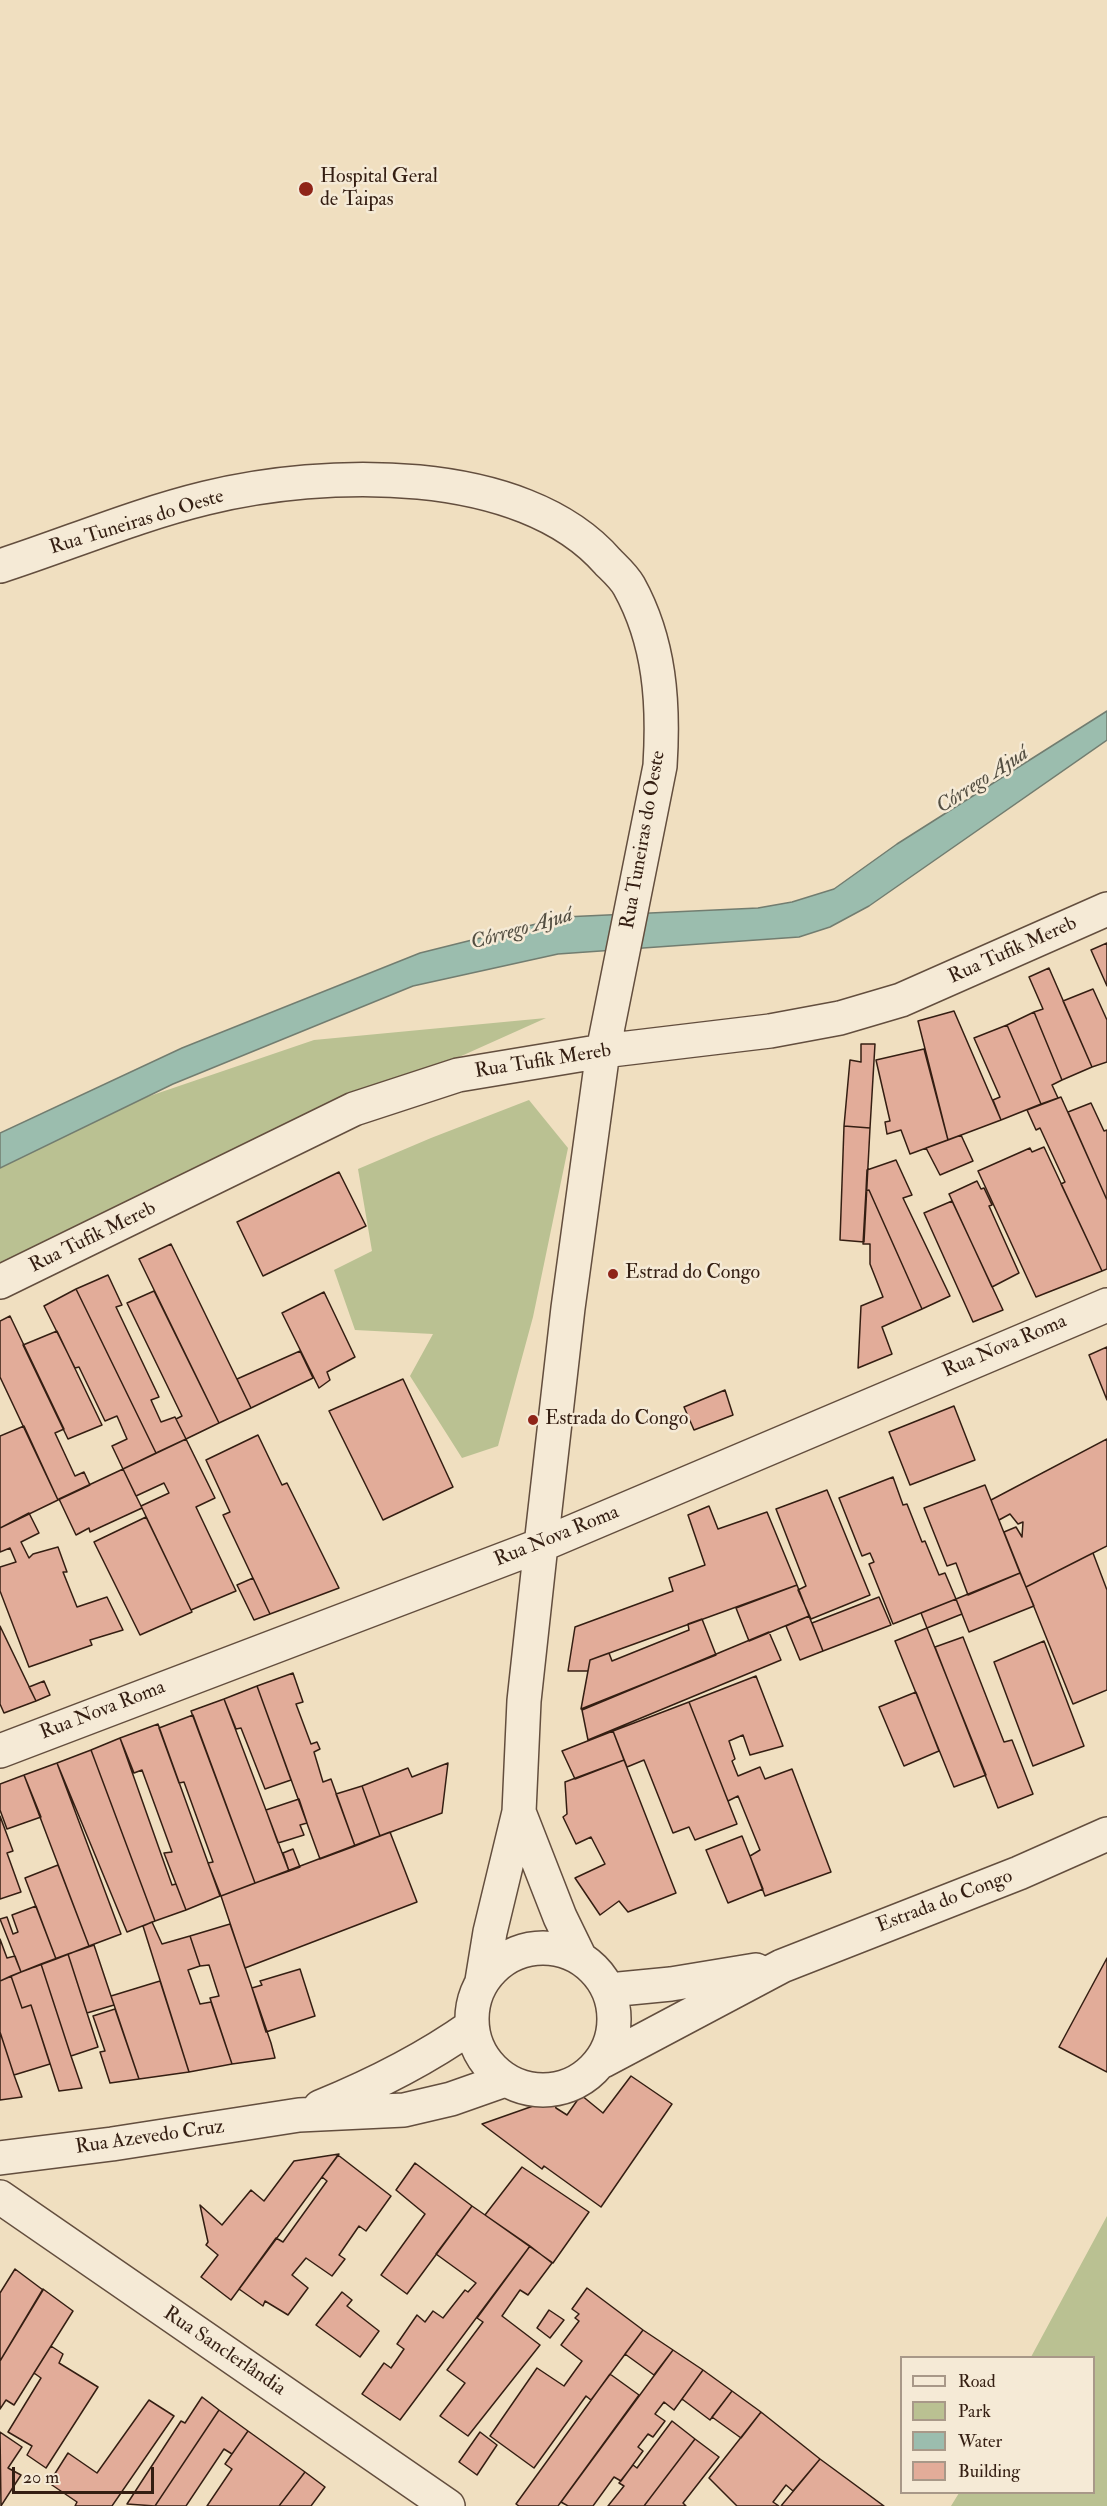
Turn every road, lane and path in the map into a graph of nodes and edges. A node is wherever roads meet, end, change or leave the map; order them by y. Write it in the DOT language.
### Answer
graph roads {
  1 [pos="0,566"];
  2 [pos="1107,909"];
  3 [pos="603,1051"];
  4 [pos="0,1282"];
  5 [pos="1107,1305"];
  6 [pos="541,1545"];
  7 [pos="0,1751"];
  8 [pos="519,1812"];
  9 [pos="1107,1834"];
  10 [pos="579,1956"];
  11 [pos="782,1966"];
  12 [pos="482,1981"];
  13 [pos="609,1990"];
  14 [pos="472,2026"];
  15 [pos="603,2061"];
  16 [pos="505,2080"];
  17 [pos="299,2115"];
  18 [pos="0,2158"];
  19 [pos="0,2197"];
  20 [pos="448,2506"];
  1 -- 3 [label="street, Rua Tuneiras do Oeste"];
  2 -- 3 [label="street, Rua Tufik Mereb"];
  3 -- 4 [label="street, Rua Tufik Mereb"];
  3 -- 6 [label="street"];
  5 -- 6 [label="street, Rua Nova Roma"];
  6 -- 7 [label="street, Rua Nova Roma"];
  6 -- 8 [label="street"];
  8 -- 10 [label="street"];
  8 -- 12 [label="street"];
  9 -- 11 [label="street, Estrada do Congo"];
  10 -- 12 [label="street"];
  10 -- 13 [label="street"];
  11 -- 13 [label="street, Estrada do Congo"];
  11 -- 15 [label="street, Estrada do Congo"];
  12 -- 14 [label="street"];
  13 -- 15 [label="street"];
  14 -- 16 [label="street"];
  14 -- 17 [label="street, Rua Azevedo Cruz"];
  15 -- 16 [label="street"];
  16 -- 17 [label="street, Rua Azevedo Cruz"];
  17 -- 18 [label="street, Rua Azevedo Cruz"];
  19 -- 20 [label="street, Rua Sanclerlândia"];
}
